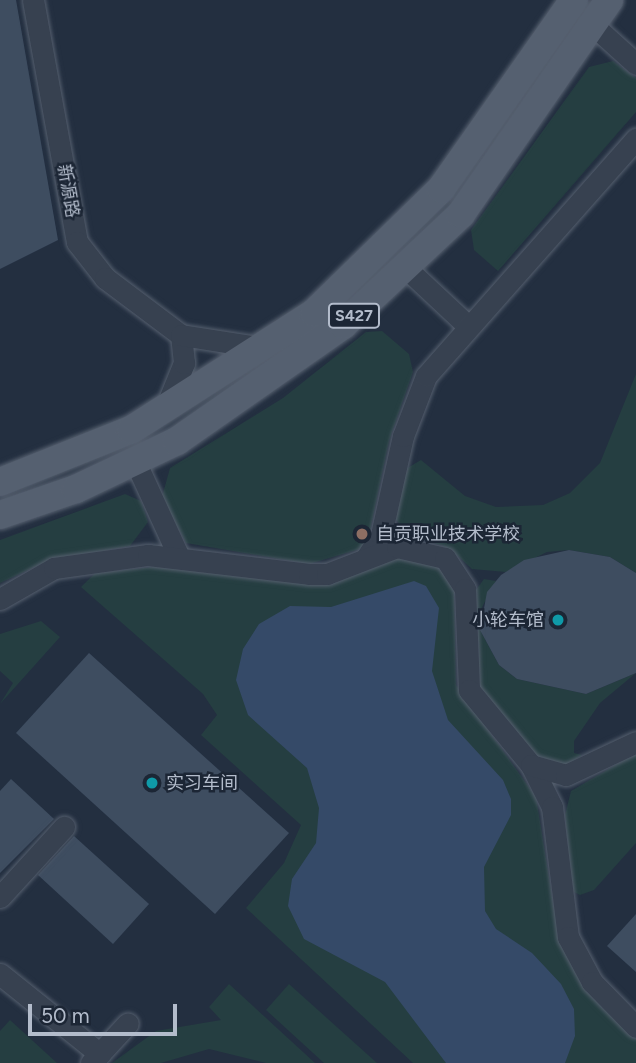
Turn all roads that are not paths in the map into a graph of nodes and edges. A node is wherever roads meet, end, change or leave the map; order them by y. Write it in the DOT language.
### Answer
graph roads {
  1 [pos="33,0"];
  2 [pos="574,0"];
  3 [pos="609,0"];
  4 [pos="593,25"];
  5 [pos="636,64"];
  6 [pos="636,139"];
  7 [pos="405,268"];
  8 [pos="468,326"];
  9 [pos="181,335"];
  10 [pos="263,348"];
  11 [pos="164,411"];
  12 [pos="135,461"];
  13 [pos="0,482"];
  14 [pos="384,508"];
  15 [pos="0,515"];
  16 [pos="415,547"];
  17 [pos="180,557"];
  18 [pos="366,558"];
  19 [pos="0,599"];
  20 [pos="636,742"];
  21 [pos="531,765"];
  22 [pos="566,775"];
  23 [pos="552,807"];
  24 [pos="64,827"];
  25 [pos="0,897"];
  26 [pos="0,974"];
  27 [pos="128,1023"];
  28 [pos="636,1027"];
  29 [pos="96,1058"];
  1 -- 9 [label="street, 新源路"];
  2 -- 10 [label="main road, S427"];
  3 -- 4 [label="main road, S427"];
  4 -- 5 [label="street"];
  4 -- 7 [label="main road, S427"];
  6 -- 8 [label="street"];
  7 -- 8 [label="street"];
  7 -- 12 [label="main road, S427"];
  8 -- 14 [label="street"];
  9 -- 10 [label="street"];
  9 -- 11 [label="street"];
  10 -- 11 [label="main road, S427"];
  11 -- 13 [label="main road, S427"];
  12 -- 15 [label="main road, S427"];
  12 -- 17 [label="street"];
  14 -- 16 [label="street"];
  14 -- 18 [label="street"];
  16 -- 18 [label="street"];
  16 -- 21 [label="street"];
  17 -- 18 [label="street"];
  17 -- 19 [label="street"];
  20 -- 22 [label="street"];
  21 -- 22 [label="street"];
  21 -- 23 [label="street"];
  22 -- 23 [label="street"];
  23 -- 28 [label="street"];
  24 -- 25 [label="street"];
  26 -- 29 [label="street"];
  27 -- 29 [label="street"];
}
